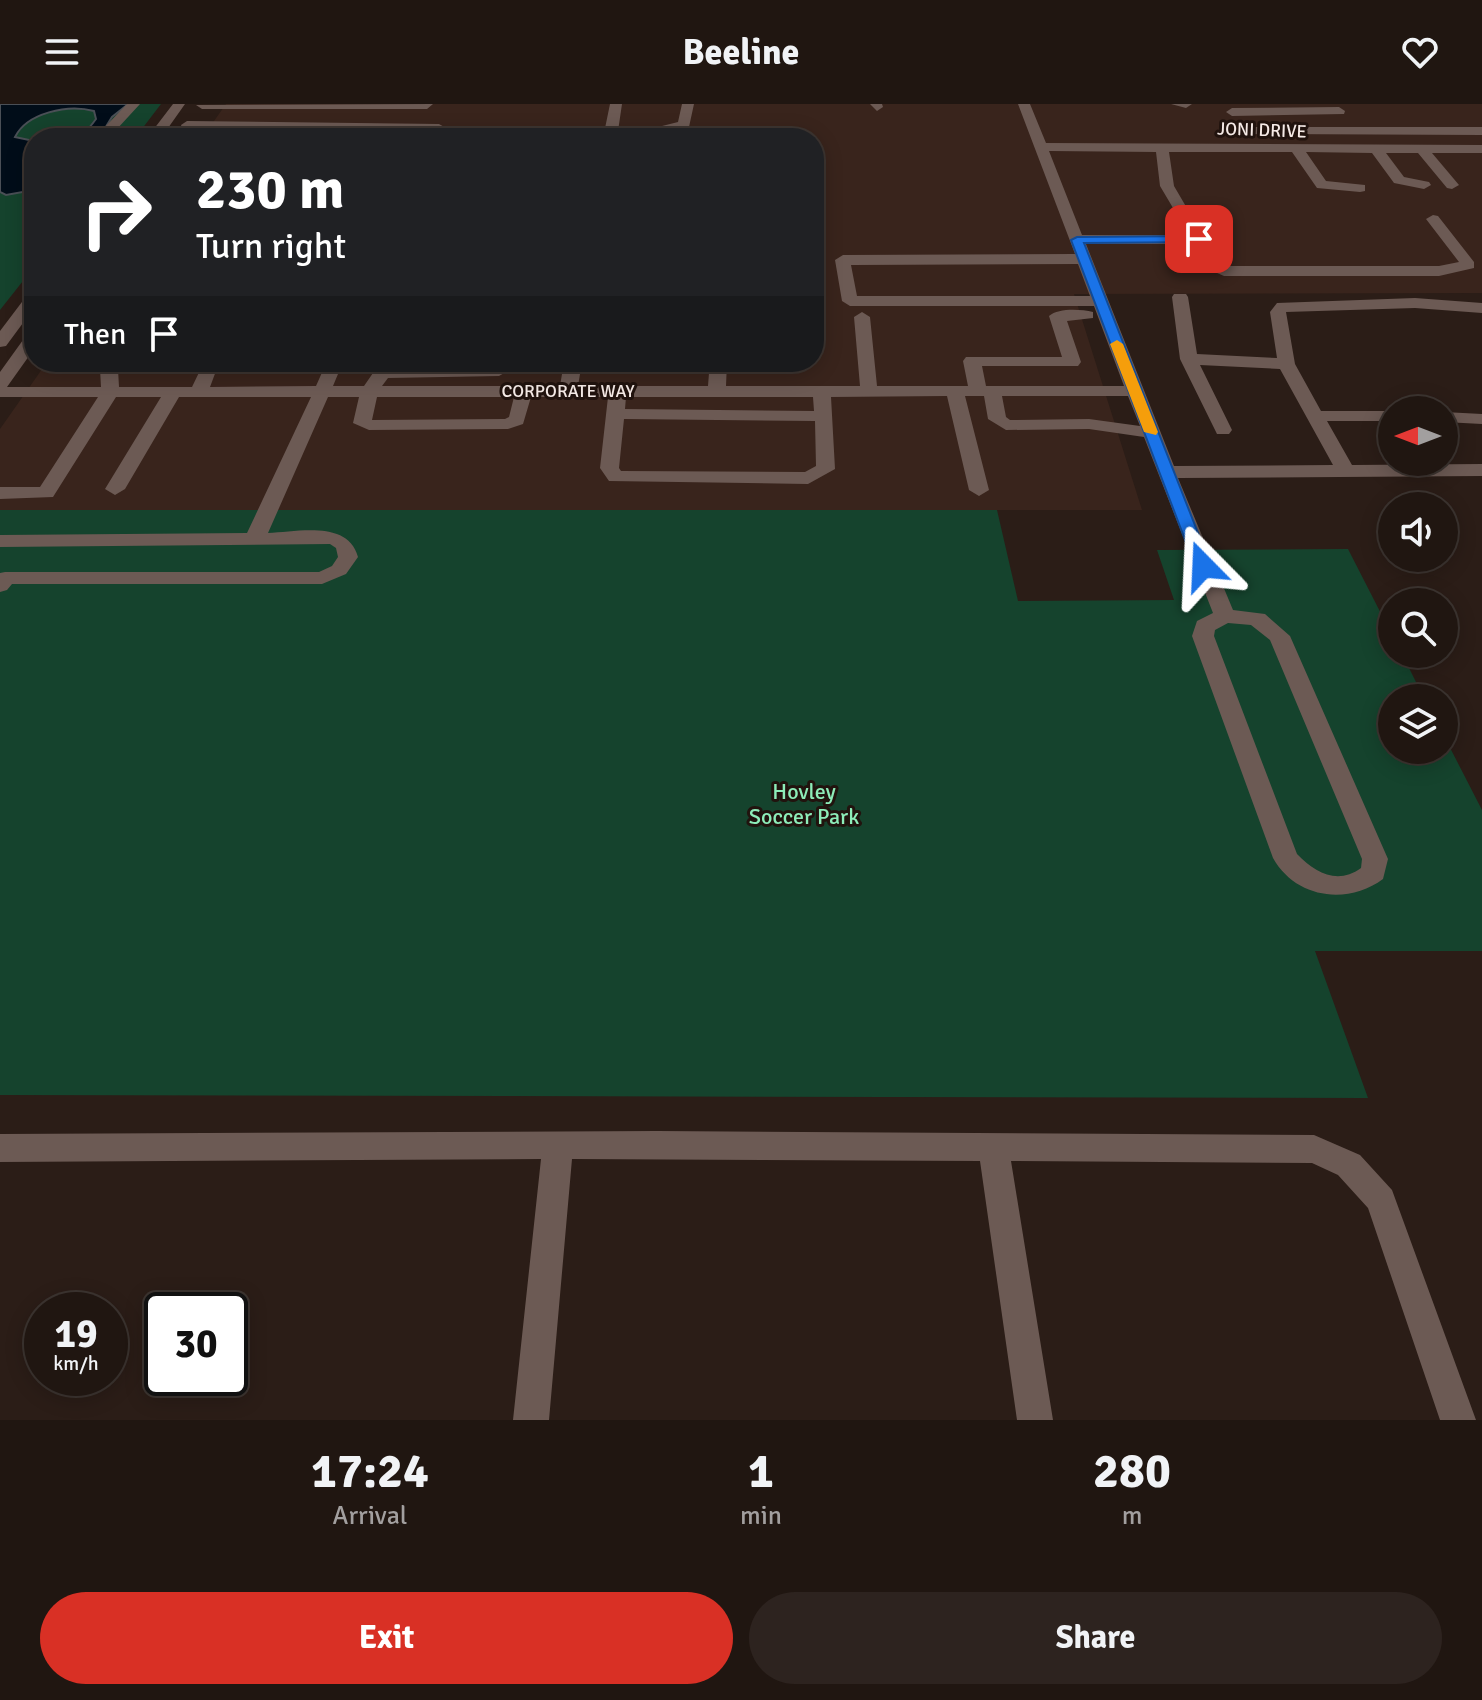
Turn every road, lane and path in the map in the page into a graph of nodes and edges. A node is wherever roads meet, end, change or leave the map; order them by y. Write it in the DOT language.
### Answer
graph roads {
  1 [pos="134,104"];
  2 [pos="179,104"];
  3 [pos="616,104"];
  4 [pos="688,104"];
  5 [pos="1024,104"];
  6 [pos="1177,104"];
  7 [pos="1186,104"];
  8 [pos="202,105"];
  9 [pos="427,105"];
  10 [pos="1229,108"];
  11 [pos="1339,111"];
  12 [pos="187,125"];
  13 [pos="110,128"];
  14 [pos="161,128"];
  15 [pos="185,128"];
  16 [pos="439,128"];
  17 [pos="612,128"];
  18 [pos="670,128"];
  19 [pos="1246,131"];
  20 [pos="1482,131"];
  21 [pos="1162,146"];
  22 [pos="1041,147"];
  23 [pos="1255,147"];
  24 [pos="1297,149"];
  25 [pos="1376,149"];
  26 [pos="1422,149"];
  27 [pos="1482,149"];
  28 [pos="1424,185"];
  29 [pos="1452,185"];
  30 [pos="1360,188"];
  31 [pos="1433,219"];
  32 [pos="1199,239"];
  33 [pos="1077,240"];
  34 [pos="1084,259"];
  35 [pos="1180,297"];
  36 [pos="1103,308"];
  37 [pos="1482,308"];
  38 [pos="24,310"];
  39 [pos="862,317"];
  40 [pos="0,342"];
  41 [pos="24,351"];
  42 [pos="1189,359"];
  43 [pos="1286,364"];
  44 [pos="109,372"];
  45 [pos="207,372"];
  46 [pos="331,372"];
  47 [pos="442,372"];
  48 [pos="571,372"];
  49 [pos="718,372"];
  50 [pos="0,384"];
  51 [pos="320,391"];
  52 [pos="371,391"];
  53 [pos="524,391"];
  54 [pos="568,391"];
  55 [pos="618,391"];
  56 [pos="717,391"];
  57 [pos="822,391"];
  58 [pos="869,391"];
  59 [pos="955,391"];
  60 [pos="985,391"];
  61 [pos="1135,391"];
  62 [pos="0,392"];
  63 [pos="110,392"];
  64 [pos="173,392"];
  65 [pos="199,392"];
  66 [pos="617,414"];
  67 [pos="822,416"];
  68 [pos="1314,416"];
  69 [pos="1378,416"];
  70 [pos="1458,418"];
  71 [pos="1482,419"];
  72 [pos="1223,430"];
  73 [pos="1152,433"];
  74 [pos="1482,470"];
  75 [pos="1346,471"];
  76 [pos="1167,472"];
  77 [pos="115,489"];
  78 [pos="979,490"];
  79 [pos="0,493"];
  80 [pos="255,538"];
  81 [pos="28,539"];
  82 [pos="0,541"];
  83 [pos="2,582"];
  84 [pos="1225,616"];
  85 [pos="558,1146"];
  86 [pos="993,1147"];
  87 [pos="0,1148"];
  88 [pos="531,1420"];
  89 [pos="1035,1420"];
  90 [pos="1458,1420"];
  1 -- 13 [label="street"];
  2 -- 14 [label="street"];
  3 -- 17 [label="street"];
  4 -- 18 [label="street"];
  5 -- 22 [label="street"];
  6 -- 7 [label="street"];
  8 -- 9 [label="street"];
  8 -- 12 [label="street"];
  10 -- 11 [label="street"];
  10 -- 19 [label="street"];
  12 -- 15 [label="street"];
  12 -- 16 [label="street"];
  19 -- 20 [label="street"];
  19 -- 23 [label="street"];
  21 -- 22 [label="street, JONI DRIVE"];
  21 -- 23 [label="street, JONI DRIVE"];
  21 -- 32 [label="street"];
  22 -- 33 [label="street"];
  23 -- 24 [label="street, JONI DRIVE"];
  24 -- 25 [label="street, JONI DRIVE"];
  24 -- 30 [label="street"];
  25 -- 26 [label="street, JONI DRIVE"];
  25 -- 28 [label="street"];
  26 -- 27 [label="street, JONI DRIVE"];
  26 -- 29 [label="street"];
  31 -- 32 [label="street"];
  32 -- 33 [label="street"];
  33 -- 34 [label="street"];
  34 -- 36 [label="street"];
  34 -- 36 [label="street"];
  35 -- 42 [label="street"];
  36 -- 60 [label="street"];
  36 -- 61 [label="street"];
  37 -- 43 [label="street"];
  38 -- 40 [label="street"];
  39 -- 58 [label="street"];
  41 -- 50 [label="street"];
  42 -- 43 [label="street"];
  42 -- 72 [label="street"];
  43 -- 68 [label="street"];
  44 -- 63 [label="street"];
  45 -- 65 [label="street"];
  46 -- 51 [label="street"];
  47 -- 52 [label="street"];
  48 -- 54 [label="street"];
  49 -- 56 [label="street"];
  51 -- 52 [label="street, CORPORATE WAY"];
  51 -- 65 [label="street, CORPORATE WAY"];
  51 -- 80 [label="street"];
  52 -- 53 [label="street, CORPORATE WAY"];
  52 -- 53 [label="street"];
  53 -- 54 [label="street, CORPORATE WAY"];
  54 -- 55 [label="street, CORPORATE WAY"];
  55 -- 56 [label="street, CORPORATE WAY"];
  55 -- 66 [label="street"];
  56 -- 57 [label="street, CORPORATE WAY"];
  57 -- 58 [label="street, CORPORATE WAY"];
  57 -- 67 [label="street"];
  58 -- 59 [label="street, CORPORATE WAY"];
  59 -- 60 [label="street, CORPORATE WAY"];
  59 -- 78 [label="street"];
  60 -- 61 [label="street, CORPORATE WAY"];
  60 -- 73 [label="street"];
  61 -- 73 [label="street"];
  62 -- 63 [label="street, CORPORATE WAY"];
  63 -- 64 [label="street, CORPORATE WAY"];
  63 -- 79 [label="street"];
  64 -- 65 [label="street, CORPORATE WAY"];
  64 -- 77 [label="street"];
  66 -- 67 [label="street"];
  66 -- 67 [label="street"];
  68 -- 69 [label="street"];
  68 -- 75 [label="street"];
  70 -- 71 [label="street"];
  73 -- 76 [label="street"];
  74 -- 75 [label="street"];
  75 -- 76 [label="street"];
  76 -- 84 [label="street"];
  80 -- 81 [label="street"];
  80 -- 83 [label="street"];
  81 -- 82 [label="street"];
  81 -- 83 [label="street"];
  84 -- 84 [label="street"];
  85 -- 86 [label="street"];
  85 -- 87 [label="street"];
  85 -- 88 [label="street"];
  86 -- 89 [label="street"];
  86 -- 90 [label="street"];
}
